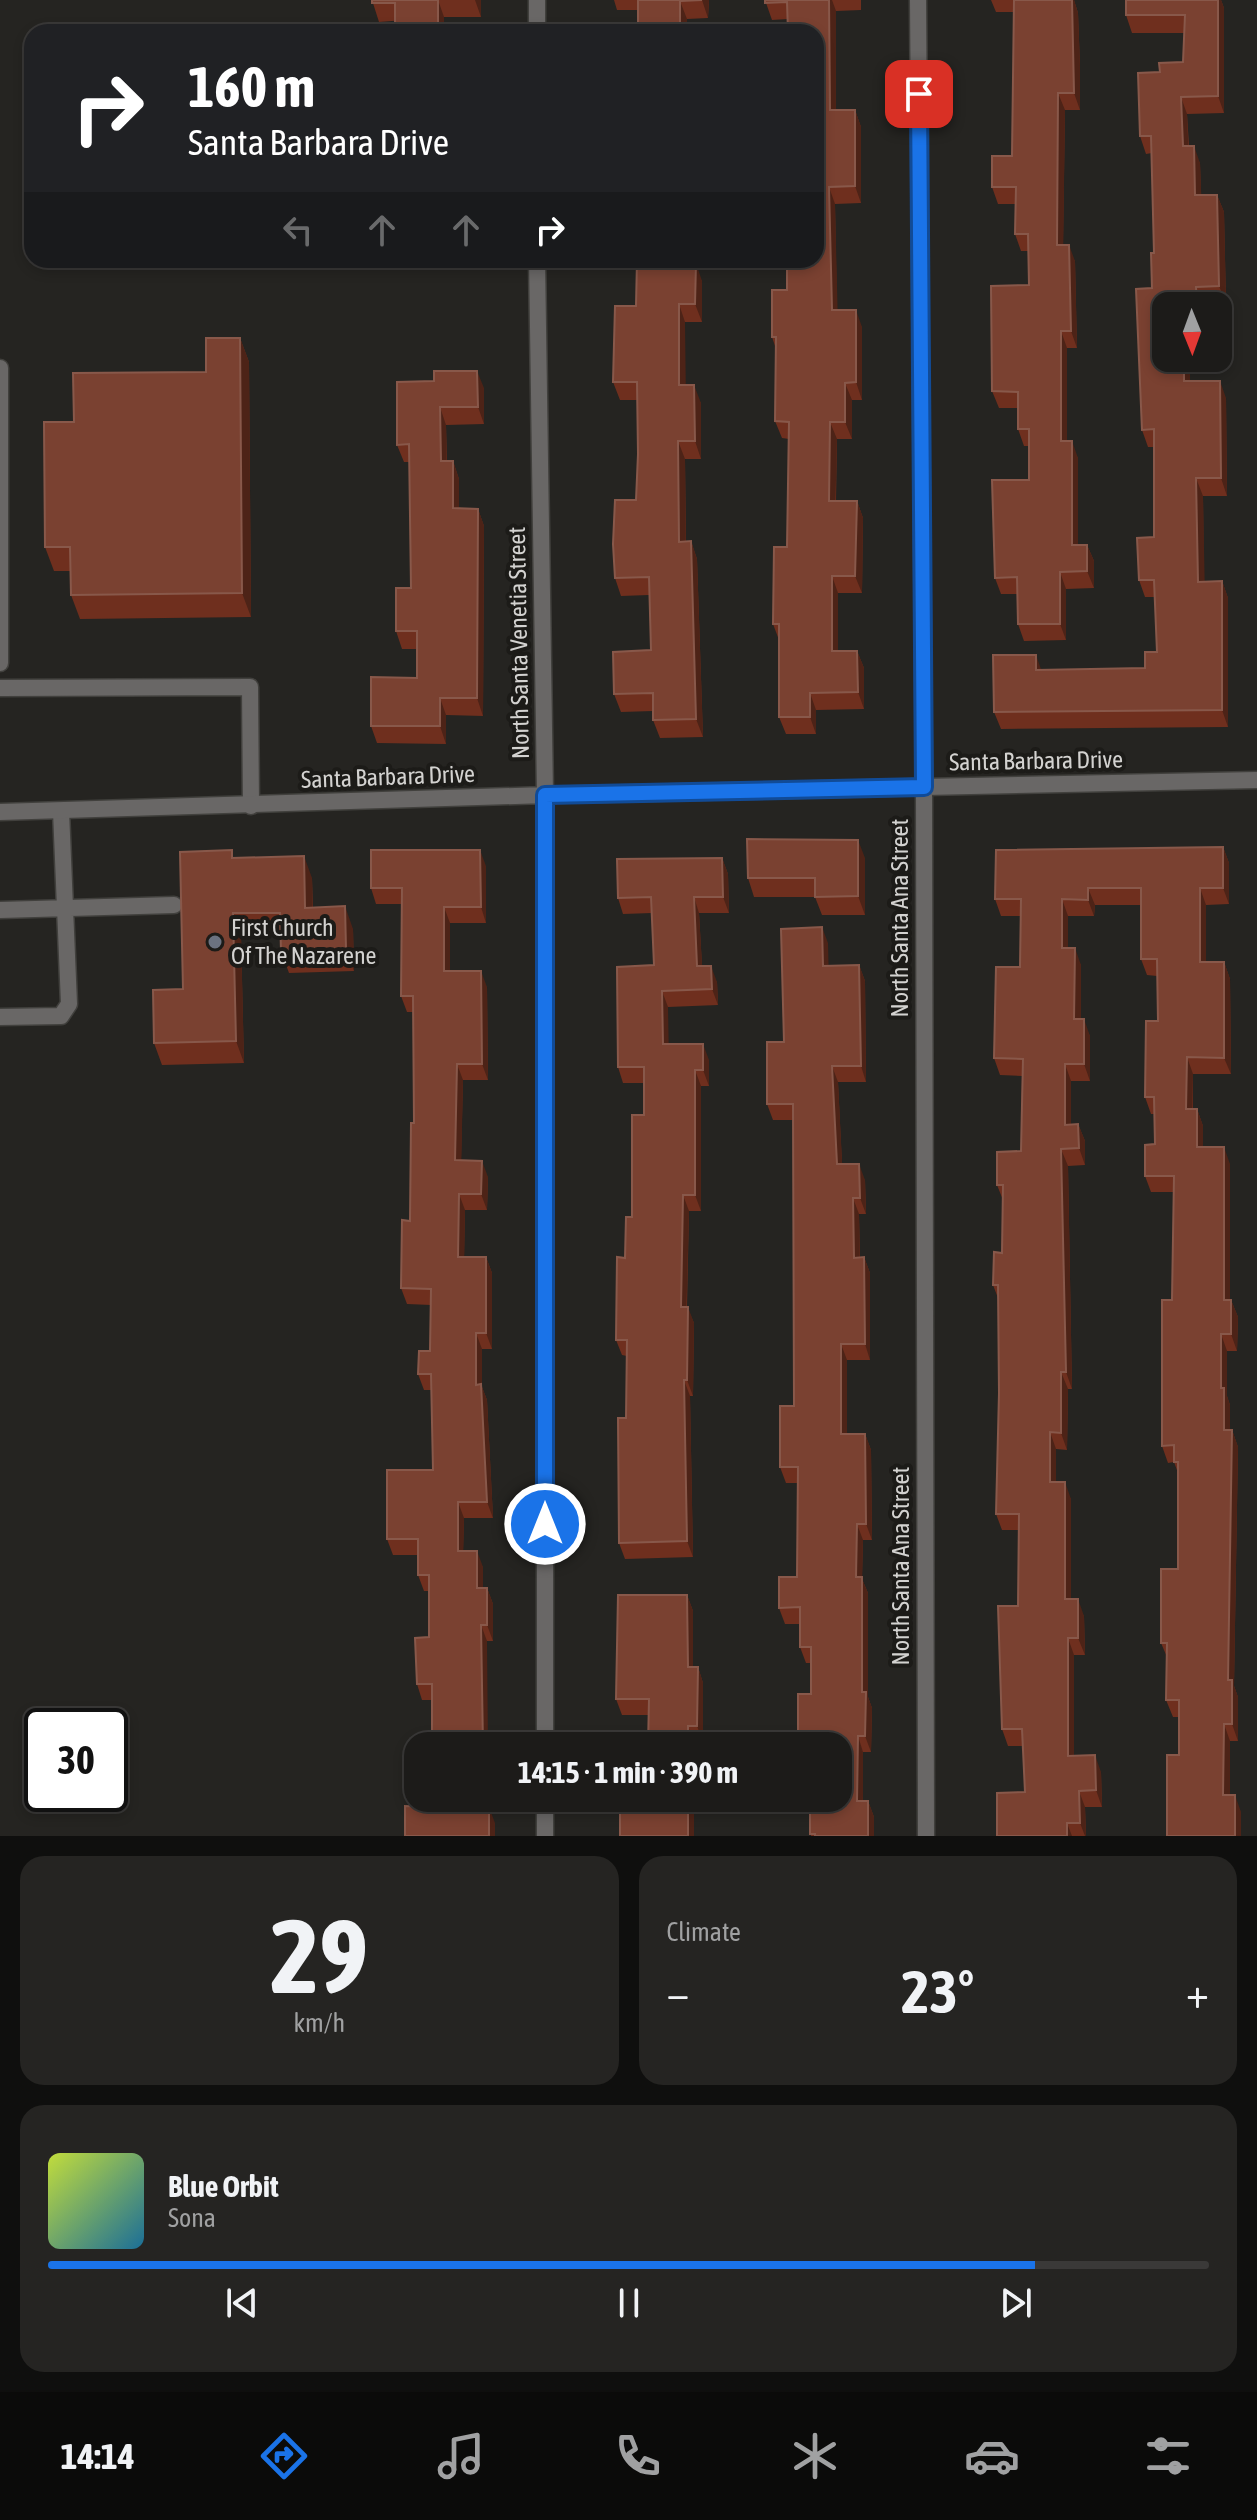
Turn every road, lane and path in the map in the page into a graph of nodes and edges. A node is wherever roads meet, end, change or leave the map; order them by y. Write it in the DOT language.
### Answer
graph roads {
  1 [pos="537,0"];
  2 [pos="918,0"];
  3 [pos="537,24"];
  4 [pos="537,268"];
  5 [pos="0,368"];
  6 [pos="0,663"];
  7 [pos="0,688"];
  8 [pos="1257,780"];
  9 [pos="924,787"];
  10 [pos="545,795"];
  11 [pos="251,806"];
  12 [pos="61,811"];
  13 [pos="0,812"];
  14 [pos="174,905"];
  15 [pos="65,907"];
  16 [pos="0,910"];
  17 [pos="0,1017"];
  18 [pos="545,1732"];
  19 [pos="545,1812"];
  20 [pos="545,1836"];
  21 [pos="926,1836"];
  1 -- 3 [label="street"];
  2 -- 9 [label="street, North Santa Ana Street"];
  4 -- 10 [label="street, North Santa Venetia Street"];
  5 -- 6 [label="street"];
  7 -- 11 [label="street"];
  8 -- 9 [label="street, Santa Barbara Drive"];
  9 -- 10 [label="street, Santa Barbara Drive"];
  9 -- 21 [label="street, North Santa Ana Street"];
  10 -- 11 [label="street, Santa Barbara Drive"];
  10 -- 18 [label="street, North Santa Venetia Street"];
  11 -- 12 [label="street, Santa Barbara Drive"];
  12 -- 13 [label="street, Santa Barbara Drive"];
  12 -- 15 [label="street"];
  14 -- 15 [label="street"];
  15 -- 16 [label="street"];
  15 -- 17 [label="street"];
  19 -- 20 [label="street"];
}
